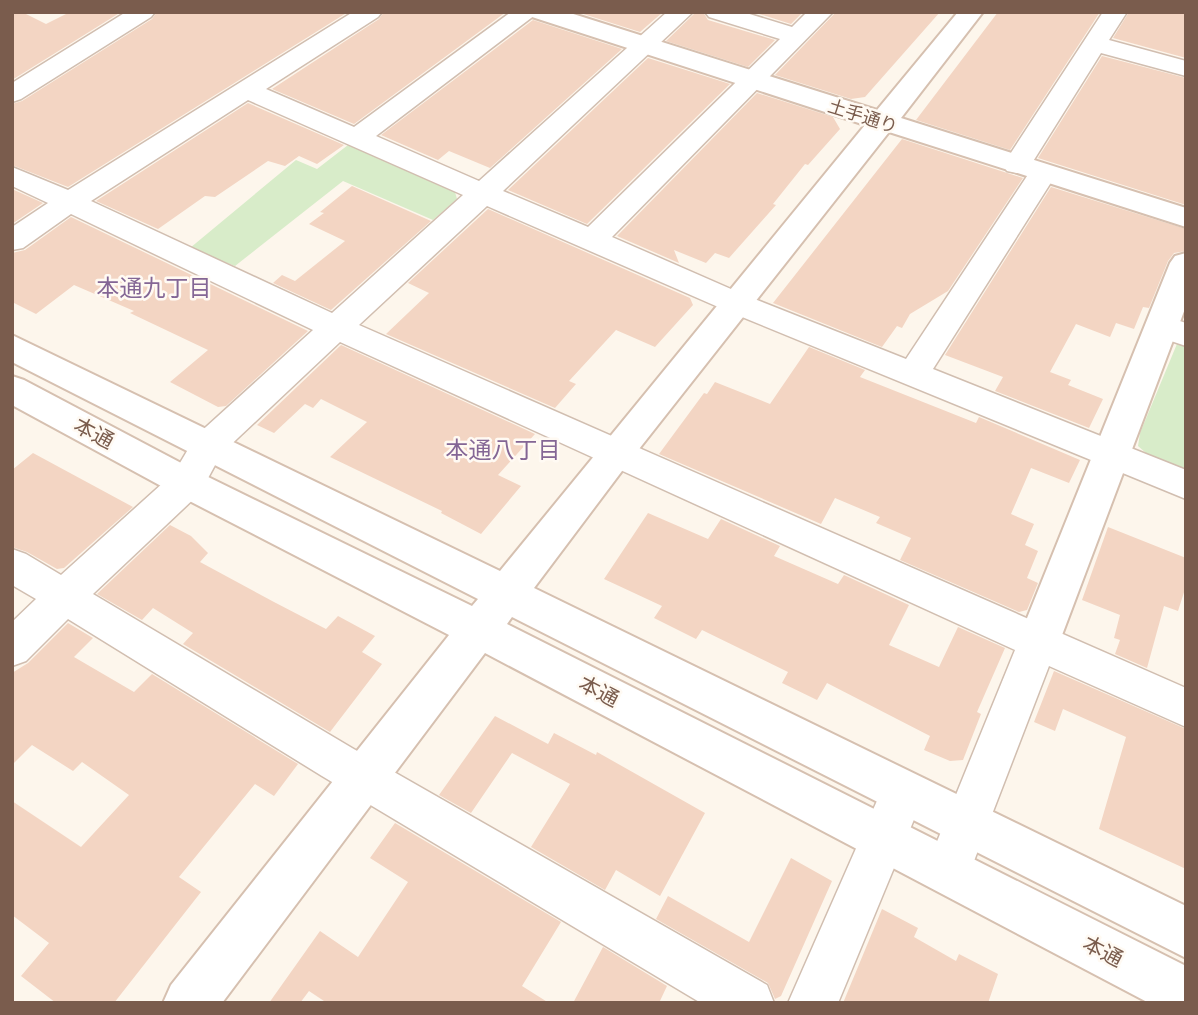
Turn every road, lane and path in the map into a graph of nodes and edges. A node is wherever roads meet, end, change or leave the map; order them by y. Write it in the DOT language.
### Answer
graph roads {
  1 [pos="143,12"];
  2 [pos="370,12"];
  3 [pos="527,12"];
  4 [pos="541,12"];
  5 [pos="681,12"];
  6 [pos="717,12"];
  7 [pos="821,12"];
  8 [pos="971,12"];
  9 [pos="1115,12"];
  10 [pos="796,36"];
  11 [pos="1095,44"];
  12 [pos="645,46"];
  13 [pos="1186,69"];
  14 [pos="752,80"];
  15 [pos="247,90"];
  16 [pos="12,94"];
  17 [pos="881,122"];
  18 [pos="357,137"];
  19 [pos="1030,169"];
  20 [pos="12,176"];
  21 [pos="483,192"];
  22 [pos="69,202"];
  23 [pos="1186,218"];
  24 [pos="12,241"];
  25 [pos="591,242"];
  26 [pos="1186,263"];
  27 [pos="736,303"];
  28 [pos="337,328"];
  29 [pos="1173,330"];
  30 [pos="12,347"];
  31 [pos="912,375"];
  32 [pos="12,389"];
  33 [pos="208,445"];
  34 [pos="615,453"];
  35 [pos="1111,455"];
  36 [pos="187,483"];
  37 [pos="1186,485"];
  38 [pos="12,565"];
  39 [pos="506,594"];
  40 [pos="64,597"];
  41 [pos="479,630"];
  42 [pos="1038,643"];
  43 [pos="12,649"];
  44 [pos="1186,708"];
  45 [pos="364,778"];
  46 [pos="903,793"];
  47 [pos="967,824"];
  48 [pos="884,838"];
  49 [pos="948,871"];
  50 [pos="1186,933"];
  51 [pos="1186,994"];
  52 [pos="189,1003"];
  53 [pos="749,1003"];
  54 [pos="813,1003"];
  1 -- 16 [label="street"];
  2 -- 15 [label="street"];
  3 -- 18 [label="street"];
  4 -- 12 [label="street, 土手通り"];
  5 -- 12 [label="street"];
  6 -- 10 [label="street"];
  7 -- 10 [label="street"];
  8 -- 17 [label="street"];
  9 -- 11 [label="street"];
  10 -- 14 [label="street"];
  11 -- 13 [label="street"];
  11 -- 19 [label="street"];
  12 -- 14 [label="street, 土手通り"];
  12 -- 21 [label="street"];
  14 -- 17 [label="street, 土手通り"];
  14 -- 25 [label="street"];
  15 -- 18 [label="street"];
  15 -- 22 [label="street"];
  17 -- 19 [label="street, 土手通り"];
  17 -- 27 [label="street"];
  18 -- 21 [label="street"];
  19 -- 23 [label="street, 土手通り"];
  19 -- 31 [label="street"];
  20 -- 22 [label="street"];
  21 -- 25 [label="street"];
  21 -- 28 [label="street"];
  22 -- 24 [label="street"];
  22 -- 28 [label="street"];
  25 -- 27 [label="street"];
  26 -- 29 [label="street"];
  27 -- 31 [label="street"];
  27 -- 34 [label="street"];
  28 -- 33 [label="street"];
  28 -- 34 [label="street"];
  29 -- 35 [label="street"];
  30 -- 33 [label="street, 本通"];
  31 -- 35 [label="street"];
  32 -- 36 [label="street, 本通"];
  33 -- 36 [label="street"];
  33 -- 39 [label="street, 本通"];
  34 -- 39 [label="street"];
  34 -- 42 [label="street"];
  35 -- 37 [label="street"];
  35 -- 42 [label="street"];
  36 -- 40 [label="street"];
  36 -- 41 [label="street, 本通"];
  38 -- 40 [label="street"];
  39 -- 41 [label="street"];
  39 -- 46 [label="street, 本通"];
  40 -- 43 [label="street"];
  40 -- 45 [label="street"];
  41 -- 45 [label="street"];
  41 -- 48 [label="street, 本通"];
  42 -- 44 [label="street"];
  42 -- 47 [label="street"];
  45 -- 52 [label="street"];
  45 -- 53 [label="street"];
  46 -- 47 [label="street, 本通"];
  46 -- 48 [label="street"];
  47 -- 49 [label="street"];
  47 -- 50 [label="street, 本通"];
  48 -- 49 [label="street, 本通"];
  48 -- 54 [label="street"];
  49 -- 51 [label="street, 本通"];
}
